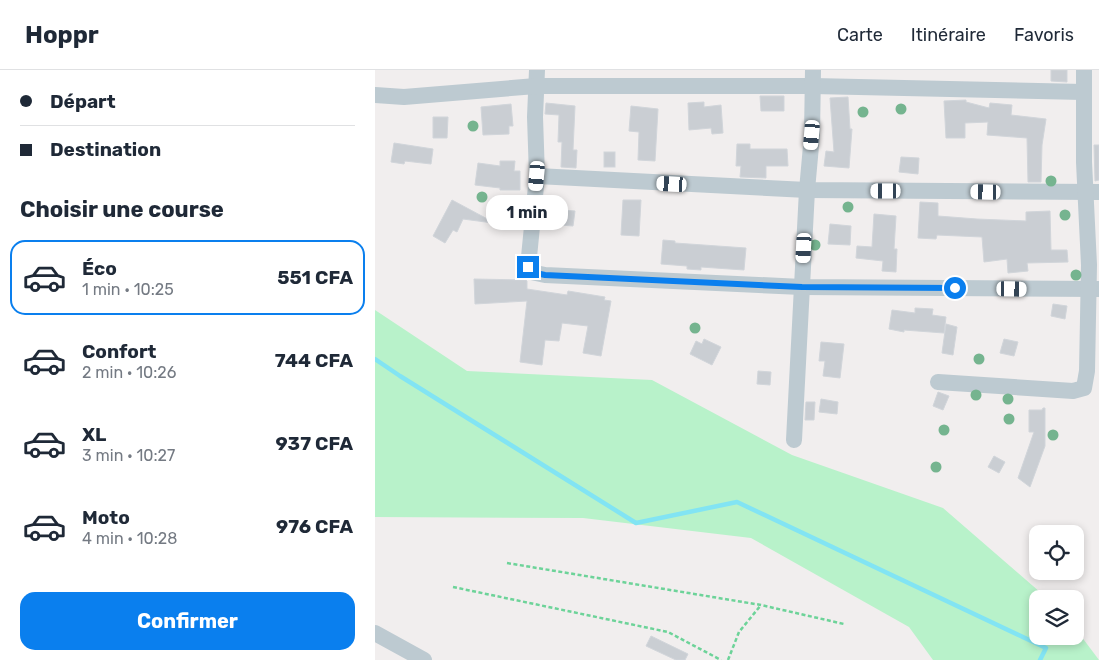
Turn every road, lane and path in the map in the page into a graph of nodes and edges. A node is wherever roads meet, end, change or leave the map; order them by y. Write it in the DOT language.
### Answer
graph roads {
  1 [pos="1084,70"];
  2 [pos="537,78"];
  3 [pos="813,78"];
  4 [pos="1083,92"];
  5 [pos="375,95"];
  6 [pos="537,176"];
  7 [pos="807,190"];
  8 [pos="1092,192"];
  9 [pos="802,287"];
  10 [pos="1093,289"];
  11 [pos="937,382"];
  12 [pos="794,440"];
  13 [pos="507,564"];
  14 [pos="453,586"];
  15 [pos="761,605"];
  16 [pos="844,624"];
  17 [pos="375,633"];
  18 [pos="424,660"];
  19 [pos="721,660"];
  20 [pos="728,660"];
  1 -- 4 [label="street"];
  2 -- 3 [label="street"];
  2 -- 5 [label="street"];
  2 -- 6 [label="street"];
  3 -- 4 [label="street"];
  3 -- 7 [label="street"];
  4 -- 8 [label="street"];
  6 -- 7 [label="street"];
  6 -- 9 [label="street"];
  7 -- 8 [label="street"];
  7 -- 9 [label="street"];
  8 -- 10 [label="street"];
  9 -- 10 [label="street"];
  9 -- 12 [label="street"];
  10 -- 11 [label="street"];
  13 -- 15 [label="path"];
  14 -- 19 [label="path"];
  15 -- 16 [label="path"];
  15 -- 20 [label="path"];
  17 -- 18 [label="street"];
}
